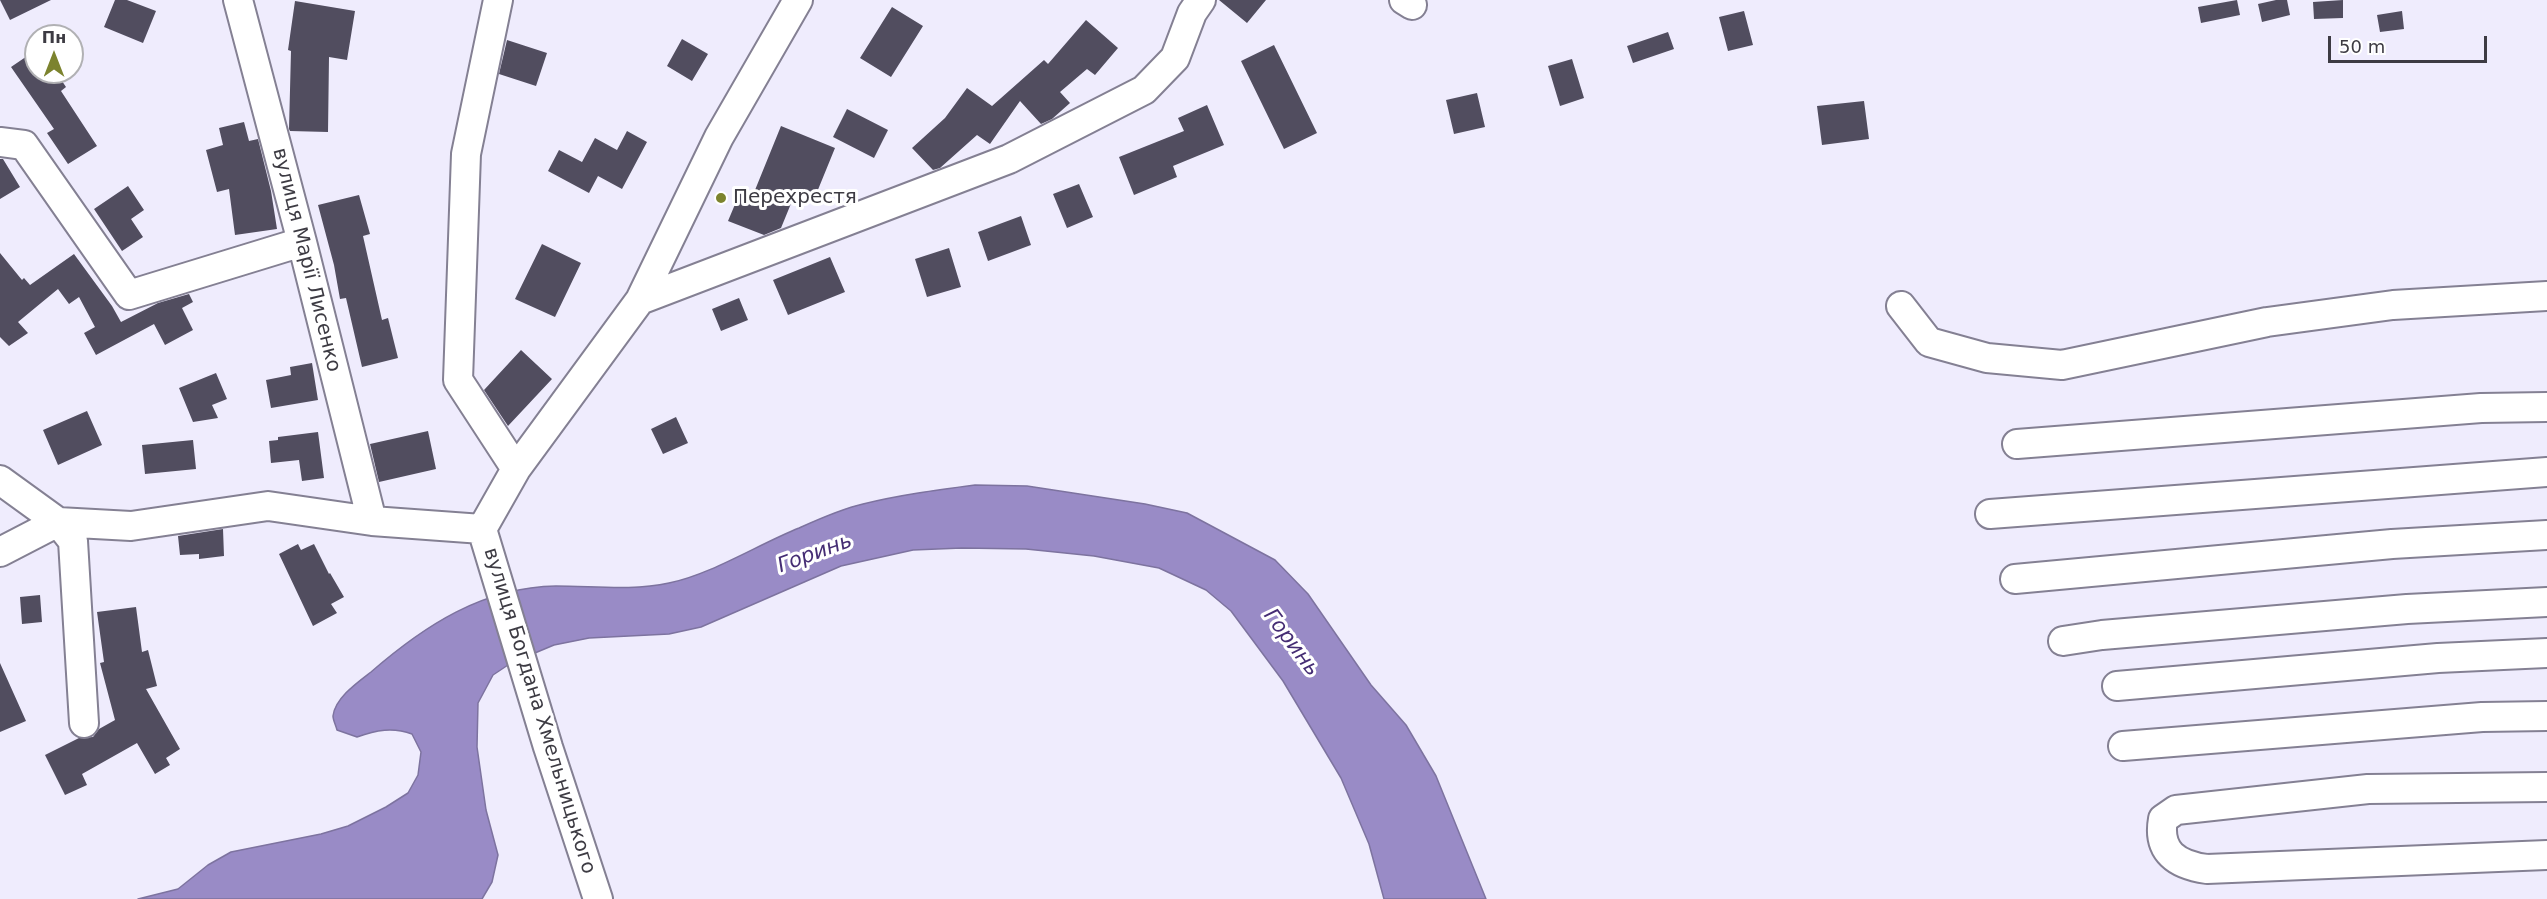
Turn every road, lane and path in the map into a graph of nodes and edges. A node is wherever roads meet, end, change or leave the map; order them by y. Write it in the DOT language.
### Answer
graph roads {
  1 [pos="238,0"];
  2 [pos="498,0"];
  3 [pos="798,0"];
  4 [pos="1200,0"];
  5 [pos="0,142"];
  6 [pos="302,242"];
  7 [pos="2547,296"];
  8 [pos="640,300"];
  9 [pos="1901,306"];
  10 [pos="2547,407"];
  11 [pos="2017,444"];
  12 [pos="516,469"];
  13 [pos="2547,472"];
  14 [pos="0,480"];
  15 [pos="1990,514"];
  16 [pos="372,521"];
  17 [pos="58,522"];
  18 [pos="482,529"];
  19 [pos="2547,536"];
  20 [pos="0,552"];
  21 [pos="2015,579"];
  22 [pos="2547,602"];
  23 [pos="2063,641"];
  24 [pos="2547,653"];
  25 [pos="2117,686"];
  26 [pos="2547,716"];
  27 [pos="84,723"];
  28 [pos="2123,746"];
  29 [pos="2547,787"];
  30 [pos="2547,855"];
  31 [pos="598,899"];
  1 -- 6 [label="street, вулиця Марії Лисенко"];
  2 -- 12 [label="street"];
  3 -- 8 [label="street, вулиця Богдана Хмельницького"];
  4 -- 8 [label="street"];
  5 -- 6 [label="street"];
  6 -- 16 [label="street, вулиця Марії Лисенко"];
  7 -- 9 [label="street"];
  8 -- 12 [label="street, вулиця Богдана Хмельницького"];
  10 -- 11 [label="street"];
  12 -- 18 [label="street, вулиця Богдана Хмельницького"];
  13 -- 15 [label="street"];
  14 -- 17 [label="street"];
  16 -- 17 [label="street"];
  16 -- 18 [label="street"];
  17 -- 20 [label="street"];
  17 -- 27 [label="street"];
  18 -- 31 [label="street, вулиця Богдана Хмельницького"];
  19 -- 21 [label="street"];
  22 -- 23 [label="street"];
  24 -- 25 [label="street"];
  26 -- 28 [label="street"];
  29 -- 30 [label="street"];
}
